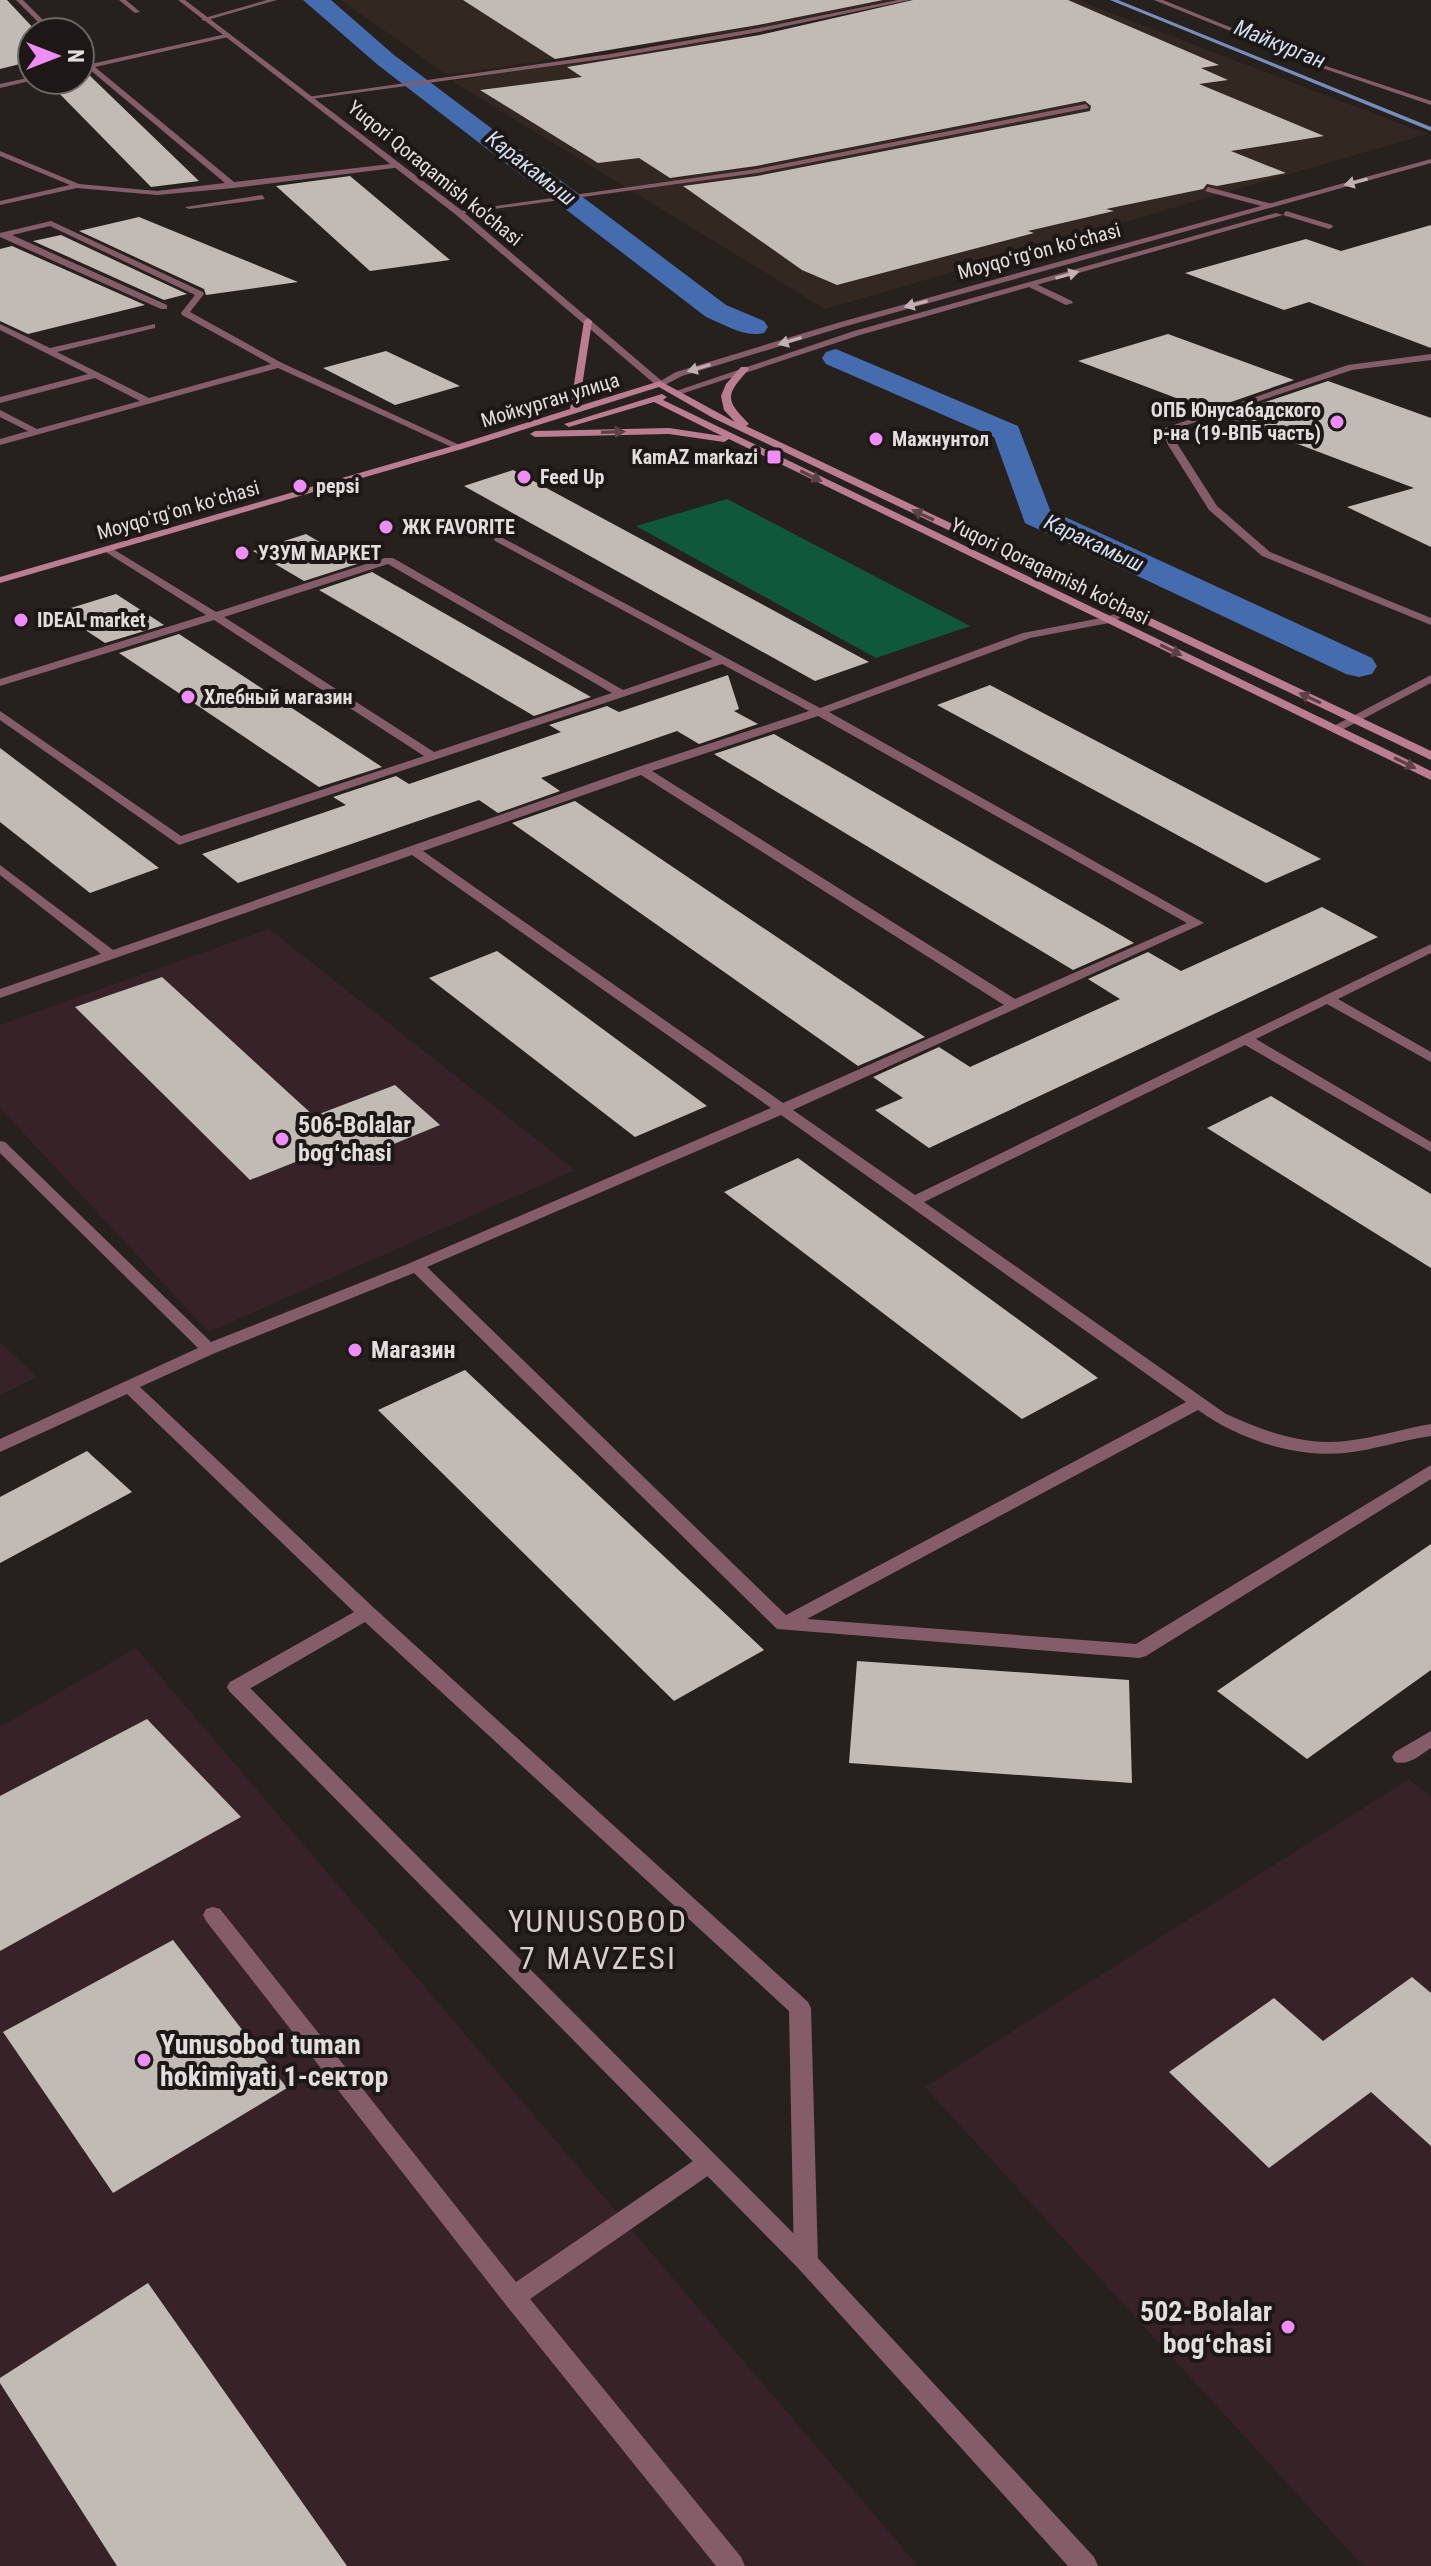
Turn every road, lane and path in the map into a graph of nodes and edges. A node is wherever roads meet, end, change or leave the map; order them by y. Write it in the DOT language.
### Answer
graph roads {
  1 [pos="19,0"];
  2 [pos="122,0"];
  3 [pos="181,0"];
  4 [pos="274,0"];
  5 [pos="907,0"];
  6 [pos="1157,0"];
  7 [pos="137,12"];
  8 [pos="36,16"];
  9 [pos="204,19"];
  10 [pos="226,36"];
  11 [pos="96,66"];
  12 [pos="96,77"];
  13 [pos="311,97"];
  14 [pos="1431,103"];
  15 [pos="1086,106"];
  16 [pos="0,153"];
  17 [pos="1431,161"];
  18 [pos="399,165"];
  19 [pos="1431,171"];
  20 [pos="248,184"];
  21 [pos="77,186"];
  22 [pos="234,186"];
  23 [pos="1208,189"];
  24 [pos="262,197"];
  25 [pos="0,203"];
  26 [pos="271,205"];
  27 [pos="1315,205"];
  28 [pos="1269,206"];
  29 [pos="189,207"];
  30 [pos="1301,209"];
  31 [pos="458,212"];
  32 [pos="1286,213"];
  33 [pos="1329,227"];
  34 [pos="2,234"];
  35 [pos="1032,285"];
  36 [pos="1069,303"];
  37 [pos="164,307"];
  38 [pos="588,321"];
  39 [pos="152,326"];
  40 [pos="0,327"];
  41 [pos="50,351"];
  42 [pos="1431,357"];
  43 [pos="279,365"];
  44 [pos="744,369"];
  45 [pos="96,375"];
  46 [pos="660,384"];
  47 [pos="675,393"];
  48 [pos="654,399"];
  49 [pos="0,400"];
  50 [pos="148,401"];
  51 [pos="574,411"];
  52 [pos="0,413"];
  53 [pos="36,432"];
  54 [pos="535,434"];
  55 [pos="761,437"];
  56 [pos="0,442"];
  57 [pos="741,442"];
  58 [pos="459,447"];
  59 [pos="499,539"];
  60 [pos="108,549"];
  61 [pos="0,580"];
  62 [pos="1129,612"];
  63 [pos="215,616"];
  64 [pos="1109,620"];
  65 [pos="1431,622"];
  66 [pos="723,660"];
  67 [pos="1427,680"];
  68 [pos="0,683"];
  69 [pos="622,694"];
  70 [pos="819,712"];
  71 [pos="0,715"];
  72 [pos="1353,719"];
  73 [pos="1334,729"];
  74 [pos="1431,756"];
  75 [pos="434,757"];
  76 [pos="642,770"];
  77 [pos="1431,776"];
  78 [pos="414,850"];
  79 [pos="0,869"];
  80 [pos="1431,948"];
  81 [pos="109,954"];
  82 [pos="0,994"];
  83 [pos="1328,999"];
  84 [pos="1014,1005"];
  85 [pos="1246,1039"];
  86 [pos="1431,1058"];
  87 [pos="782,1109"];
  88 [pos="0,1145"];
  89 [pos="1431,1148"];
  90 [pos="913,1202"];
  91 [pos="416,1266"];
  92 [pos="209,1349"];
  93 [pos="129,1386"];
  94 [pos="1196,1404"];
  95 [pos="1431,1430"];
  96 [pos="0,1446"];
  97 [pos="1431,1471"];
  98 [pos="367,1613"];
  99 [pos="784,1624"];
  100 [pos="1431,1738"];
  101 [pos="1402,1757"];
  102 [pos="213,1915"];
  103 [pos="707,2164"];
  104 [pos="806,2261"];
  105 [pos="514,2297"];
  106 [pos="732,2566"];
  107 [pos="1085,2566"];
  1 -- 8 [label="street"];
  2 -- 7 [label="street"];
  3 -- 9 [label="street, Yuqori Qoraqamish ko'chasi"];
  4 -- 9 [label="street"];
  5 -- 13 [label="street"];
  6 -- 14 [label="street"];
  9 -- 10 [label="street, Yuqori Qoraqamish ko'chasi"];
  10 -- 11 [label="street"];
  10 -- 13 [label="street, Yuqori Qoraqamish ko'chasi"];
  12 -- 22 [label="street"];
  13 -- 18 [label="street, Yuqori Qoraqamish ko'chasi"];
  15 -- 31 [label="street"];
  16 -- 21 [label="street"];
  17 -- 28 [label="street, Moyqoʻrgʻon koʻchasi, one-way"];
  18 -- 20 [label="street"];
  18 -- 31 [label="street, Yuqori Qoraqamish ko'chasi"];
  19 -- 27 [label="street"];
  20 -- 22 [label="street"];
  20 -- 24 [label="street"];
  21 -- 22 [label="street"];
  21 -- 25 [label="street"];
  23 -- 28 [label="street"];
  24 -- 26 [label="street"];
  24 -- 29 [label="street"];
  28 -- 46 [label="street, Moyqoʻrgʻon koʻchasi, one-way"];
  30 -- 32 [label="street, Moyqoʻrgʻon koʻchasi"];
  31 -- 38 [label="street, Yuqori Qoraqamish ko'chasi"];
  32 -- 33 [label="street"];
  35 -- 32 [label="street, Moyqoʻrgʻon koʻchasi, one-way"];
  34 -- 37 [label="street"];
  34 -- 43 [label="street"];
  35 -- 36 [label="street"];
  35 -- 44 [label="street, Moyqoʻrgʻon koʻchasi"];
  38 -- 46 [label="street, Yuqori Qoraqamish ko'chasi"];
  38 -- 51 [label="main road"];
  39 -- 41 [label="street"];
  40 -- 41 [label="street"];
  41 -- 45 [label="street"];
  42 -- 65 [label="street"];
  43 -- 50 [label="street"];
  43 -- 58 [label="street"];
  44 -- 47 [label="street, Moyqoʻrgʻon koʻchasi"];
  44 -- 55 [label="main road"];
  45 -- 49 [label="street"];
  45 -- 50 [label="street"];
  46 -- 47 [label="main road, Yuqori Qoraqamish ko'chasi"];
  46 -- 48 [label="main road"];
  46 -- 51 [label="main road, Мойкурган улица"];
  47 -- 48 [label="main road, Мойкурган улица"];
  47 -- 55 [label="main road, Yuqori Qoraqamish ko'chasi"];
  48 -- 54 [label="main road, Мойкурган улица"];
  48 -- 57 [label="main road, Yuqori Qoraqamish ko'chasi"];
  50 -- 53 [label="street"];
  51 -- 58 [label="main road, Мойкурган улица"];
  52 -- 53 [label="street"];
  53 -- 56 [label="street"];
  54 -- 57 [label="main road, one-way"];
  54 -- 58 [label="main road, Мойкурган улица"];
  62 -- 55 [label="main road, Yuqori Qoraqamish ko'chasi, one-way"];
  57 -- 64 [label="main road, Yuqori Qoraqamish ko'chasi, one-way"];
  58 -- 60 [label="main road, Moyqoʻrgʻon koʻchasi"];
  59 -- 66 [label="street"];
  60 -- 61 [label="main road, Moyqoʻrgʻon koʻchasi"];
  60 -- 63 [label="street"];
  62 -- 64 [label="street"];
  72 -- 62 [label="main road, Yuqori Qoraqamish ko'chasi, one-way"];
  63 -- 68 [label="street"];
  63 -- 69 [label="street"];
  63 -- 75 [label="street"];
  64 -- 70 [label="street"];
  64 -- 73 [label="main road, Yuqori Qoraqamish ko'chasi, one-way"];
  66 -- 69 [label="street"];
  66 -- 70 [label="street"];
  67 -- 72 [label="street"];
  69 -- 75 [label="street"];
  70 -- 76 [label="street"];
  70 -- 84 [label="street"];
  71 -- 75 [label="street"];
  72 -- 73 [label="street"];
  72 -- 74 [label="main road, Yuqori Qoraqamish ko'chasi"];
  73 -- 77 [label="main road, Yuqori Qoraqamish ko'chasi, one-way"];
  76 -- 78 [label="street"];
  76 -- 84 [label="street"];
  78 -- 81 [label="street"];
  78 -- 87 [label="street"];
  79 -- 81 [label="street"];
  80 -- 83 [label="street"];
  81 -- 82 [label="street"];
  83 -- 85 [label="street"];
  83 -- 86 [label="street"];
  84 -- 87 [label="street"];
  85 -- 89 [label="street"];
  85 -- 90 [label="street"];
  87 -- 90 [label="street"];
  87 -- 91 [label="street"];
  88 -- 92 [label="street"];
  90 -- 94 [label="street"];
  91 -- 92 [label="street"];
  91 -- 99 [label="street"];
  92 -- 93 [label="street"];
  93 -- 96 [label="street"];
  93 -- 98 [label="street"];
  94 -- 95 [label="street"];
  94 -- 99 [label="street"];
  97 -- 99 [label="street"];
  98 -- 103 [label="street"];
  98 -- 104 [label="street"];
  100 -- 101 [label="street"];
  102 -- 105 [label="street"];
  103 -- 104 [label="street"];
  103 -- 105 [label="street"];
  104 -- 107 [label="street"];
  105 -- 106 [label="street"];
}
